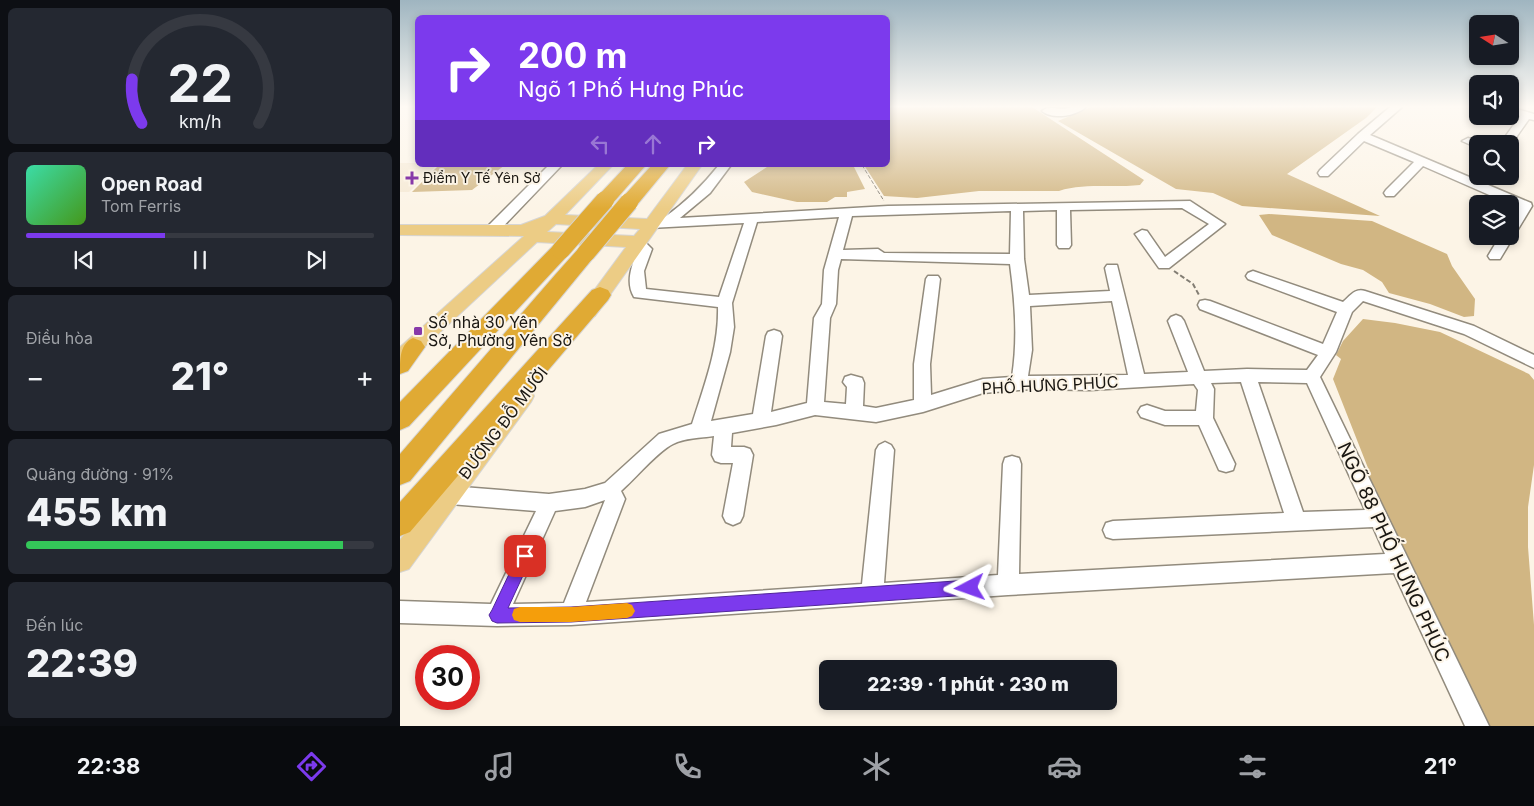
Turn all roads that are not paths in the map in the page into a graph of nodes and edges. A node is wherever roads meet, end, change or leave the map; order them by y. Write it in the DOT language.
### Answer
graph roads {
  1 [pos="1357,141"];
  2 [pos="1373,141"];
  3 [pos="1421,162"];
  4 [pos="554,167"];
  5 [pos="604,167"];
  6 [pos="635,167"];
  7 [pos="659,167"];
  8 [pos="694,167"];
  9 [pos="723,167"];
  10 [pos="1324,173"];
  11 [pos="1390,193"];
  12 [pos="1500,195"];
  13 [pos="1519,203"];
  14 [pos="1185,204"];
  15 [pos="1063,206"];
  16 [pos="1017,207"];
  17 [pos="847,212"];
  18 [pos="1519,217"];
  19 [pos="752,218"];
  20 [pos="552,219"];
  21 [pos="658,223"];
  22 [pos="400,230"];
  23 [pos="491,231"];
  24 [pos="529,234"];
  25 [pos="1142,234"];
  26 [pos="637,242"];
  27 [pos="1064,245"];
  28 [pos="1502,245"];
  29 [pos="586,252"];
  30 [pos="835,255"];
  31 [pos="1495,256"];
  32 [pos="1017,259"];
  33 [pos="1164,265"];
  34 [pos="499,266"];
  35 [pos="1112,268"];
  36 [pos="1254,276"];
  37 [pos="933,279"];
  38 [pos="600,295"];
  39 [pos="1118,296"];
  40 [pos="1022,301"];
  41 [pos="725,303"];
  42 [pos="1205,305"];
  43 [pos="1346,309"];
  44 [pos="1176,321"];
  45 [pos="774,336"];
  46 [pos="1328,352"];
  47 [pos="404,357"];
  48 [pos="1534,362"];
  49 [pos="1247,375"];
  50 [pos="1198,377"];
  51 [pos="1312,377"];
  52 [pos="1137,379"];
  53 [pos="851,382"];
  54 [pos="1019,383"];
  55 [pos="923,405"];
  56 [pos="816,408"];
  57 [pos="1147,412"];
  58 [pos="854,413"];
  59 [pos="1204,418"];
  60 [pos="400,419"];
  61 [pos="761,421"];
  62 [pos="724,427"];
  63 [pos="699,431"];
  64 [pos="885,450"];
  65 [pos="1012,464"];
  66 [pos="1226,464"];
  67 [pos="400,473"];
  68 [pos="611,489"];
  69 [pos="450,495"];
  70 [pos="549,502"];
  71 [pos="733,516"];
  72 [pos="1378,518"];
  73 [pos="1297,522"];
  74 [pos="400,523"];
  75 [pos="1113,530"];
  76 [pos="400,560"];
  77 [pos="1399,563"];
  78 [pos="1008,585"];
  79 [pos="872,594"];
  80 [pos="400,612"];
  81 [pos="571,614"];
  82 [pos="497,615"];
  83 [pos="1477,726"];
  1 -- 10 [label="street"];
  2 -- 3 [label="street"];
  3 -- 11 [label="street"];
  3 -- 12 [label="street"];
  4 -- 23 [label="street"];
  5 -- 20 [label="main road"];
  6 -- 60 [label="highway, bridge"];
  7 -- 29 [label="highway, bridge"];
  8 -- 21 [label="main road, ĐƯỜNG ĐỖ MƯỜI"];
  9 -- 21 [label="street"];
  13 -- 18 [label="street"];
  14 -- 15 [label="street"];
  14 -- 33 [label="street"];
  15 -- 16 [label="street"];
  15 -- 27 [label="street"];
  16 -- 17 [label="street"];
  16 -- 32 [label="street"];
  17 -- 19 [label="street"];
  17 -- 30 [label="street"];
  19 -- 21 [label="street"];
  19 -- 41 [label="street"];
  20 -- 21 [label="main road"];
  20 -- 24 [label="main road"];
  21 -- 26 [label="main road, ĐƯỜNG ĐỖ MƯỜI"];
  22 -- 23 [label="main road"];
  23 -- 24 [label="main road"];
  23 -- 34 [label="main road"];
  24 -- 26 [label="main road"];
  24 -- 34 [label="main road"];
  25 -- 33 [label="street"];
  26 -- 38 [label="main road, ĐƯỜNG ĐỖ MƯỜI"];
  26 -- 41 [label="street"];
  28 -- 31 [label="street"];
  29 -- 67 [label="highway"];
  30 -- 32 [label="street"];
  30 -- 56 [label="street"];
  32 -- 40 [label="street"];
  34 -- 47 [label="main road"];
  35 -- 39 [label="street"];
  36 -- 43 [label="street"];
  37 -- 55 [label="street"];
  38 -- 69 [label="main road, ĐƯỜNG ĐỖ MƯỜI"];
  38 -- 74 [label="highway"];
  39 -- 40 [label="street"];
  39 -- 52 [label="street"];
  40 -- 54 [label="street"];
  41 -- 63 [label="street"];
  42 -- 46 [label="street"];
  43 -- 46 [label="street"];
  43 -- 48 [label="street"];
  44 -- 50 [label="street"];
  45 -- 61 [label="street"];
  46 -- 51 [label="street"];
  49 -- 50 [label="street, PHỐ HƯNG PHÚC"];
  49 -- 51 [label="street, PHỐ HƯNG PHÚC"];
  49 -- 73 [label="street"];
  50 -- 52 [label="street, PHỐ HƯNG PHÚC"];
  50 -- 59 [label="street"];
  51 -- 72 [label="street, NGÕ 88 PHỐ HƯNG PHÚC"];
  52 -- 54 [label="street, PHỐ HƯNG PHÚC"];
  53 -- 58 [label="street"];
  54 -- 55 [label="street, PHỐ HƯNG PHÚC"];
  55 -- 58 [label="street, PHỐ HƯNG PHÚC"];
  56 -- 58 [label="street, PHỐ HƯNG PHÚC"];
  56 -- 61 [label="street, PHỐ HƯNG PHÚC"];
  57 -- 59 [label="street"];
  59 -- 66 [label="street"];
  61 -- 62 [label="street, PHỐ HƯNG PHÚC"];
  62 -- 63 [label="street, PHỐ HƯNG PHÚC"];
  62 -- 71 [label="street"];
  63 -- 68 [label="street, PHỐ HƯNG PHÚC"];
  64 -- 79 [label="street"];
  65 -- 78 [label="street"];
  68 -- 70 [label="street, PHỐ HƯNG PHÚC"];
  68 -- 81 [label="street"];
  69 -- 70 [label="street, PHỐ HƯNG PHÚC"];
  69 -- 76 [label="main road, ĐƯỜNG ĐỖ MƯỜI"];
  70 -- 82 [label="street"];
  72 -- 73 [label="street"];
  72 -- 77 [label="street, NGÕ 88 PHỐ HƯNG PHÚC"];
  73 -- 75 [label="street"];
  77 -- 78 [label="street"];
  77 -- 83 [label="street, NGÕ 88 PHỐ HƯNG PHÚC"];
  78 -- 79 [label="street"];
  79 -- 81 [label="street"];
  80 -- 82 [label="street"];
  81 -- 82 [label="street"];
}
